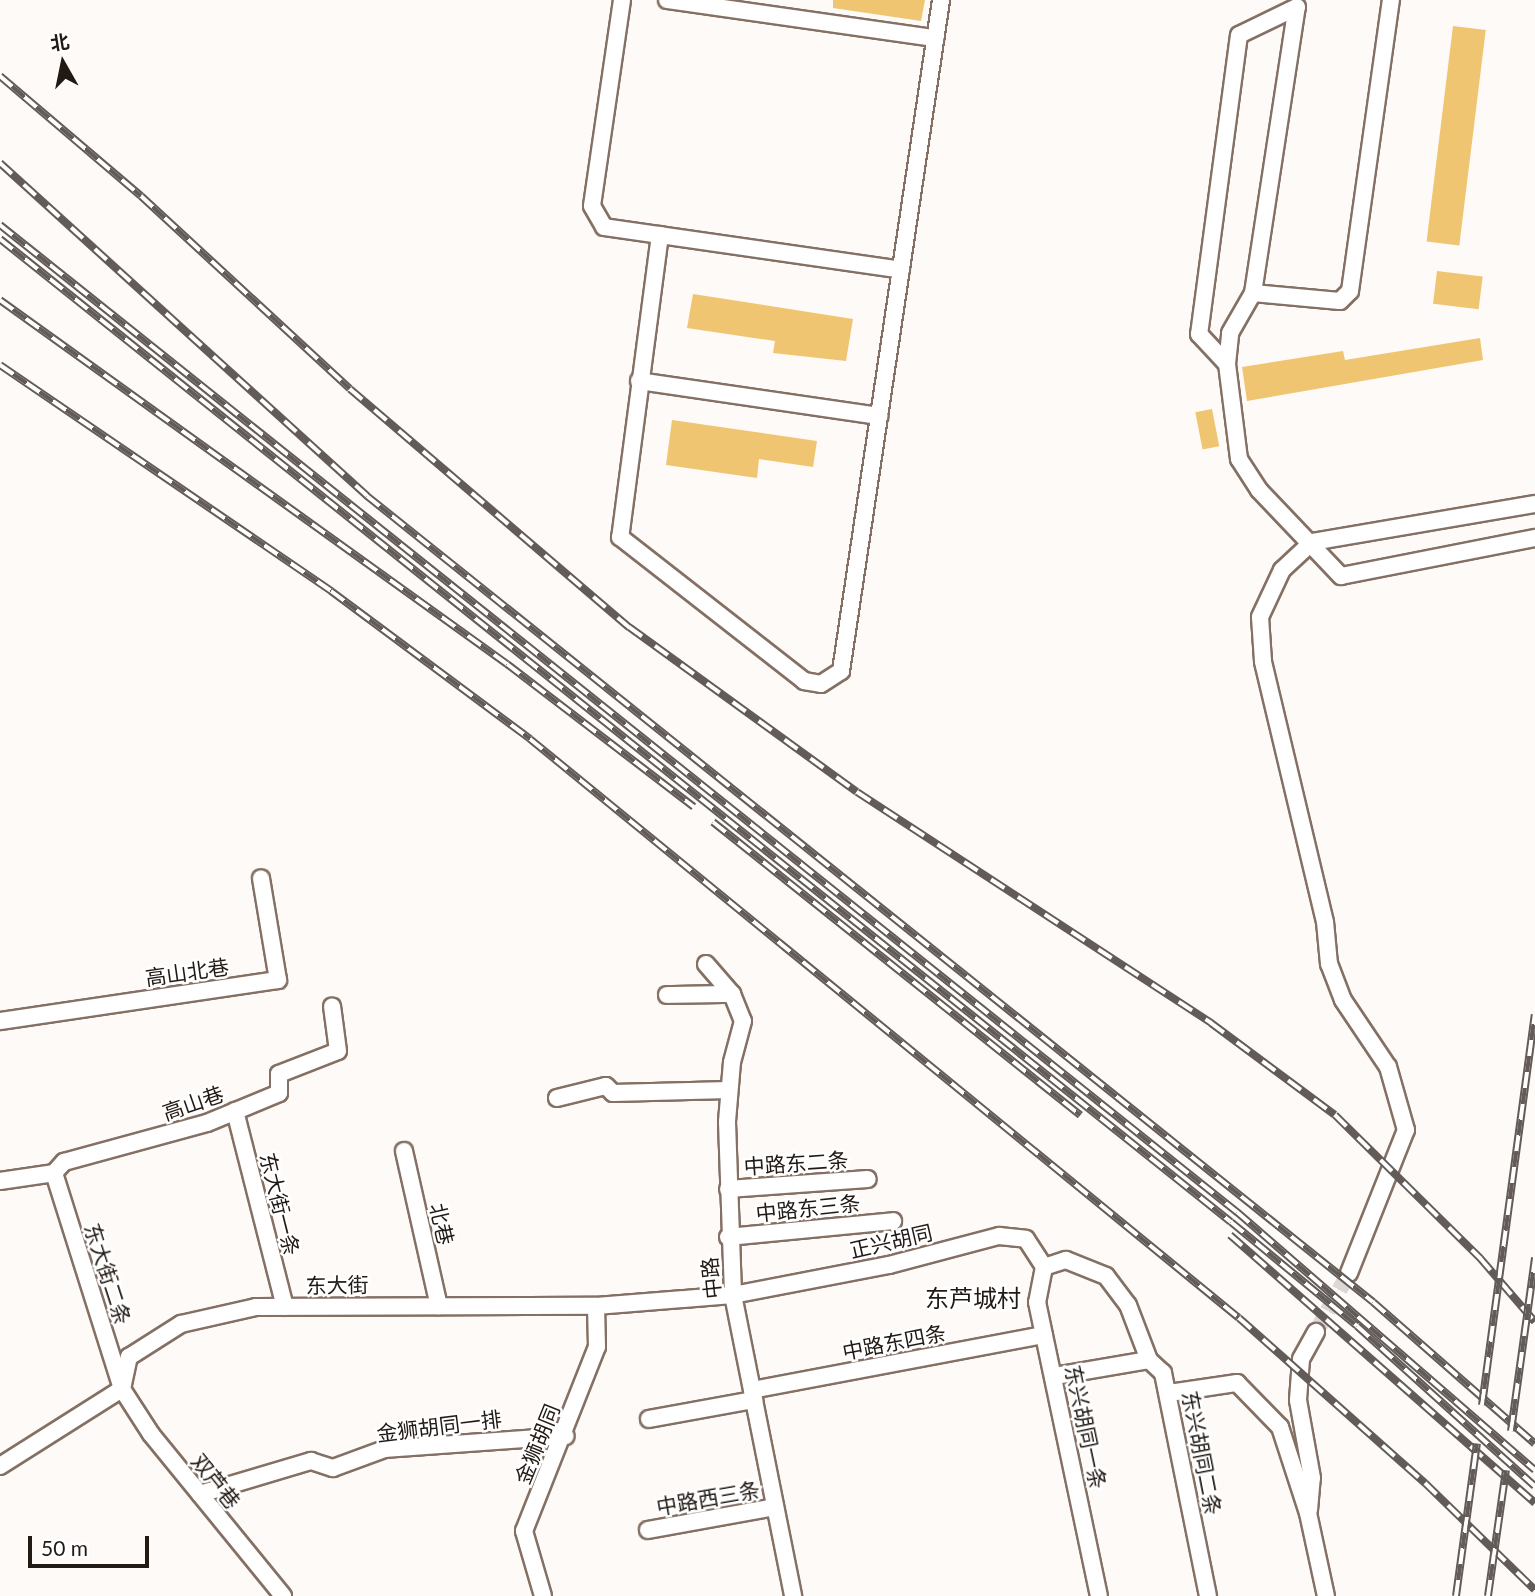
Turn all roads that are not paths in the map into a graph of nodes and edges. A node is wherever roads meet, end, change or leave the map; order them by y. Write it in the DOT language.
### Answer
graph roads {
  1 [pos="622,0"];
  2 [pos="667,0"];
  3 [pos="788,0"];
  4 [pos="941,0"];
  5 [pos="1391,0"];
  6 [pos="1302,3"];
  7 [pos="786,17"];
  8 [pos="935,38"];
  9 [pos="660,235"];
  10 [pos="901,270"];
  11 [pos="1253,293"];
  12 [pos="1227,364"];
  13 [pos="639,381"];
  14 [pos="879,416"];
  15 [pos="1535,504"];
  16 [pos="1535,538"];
  17 [pos="1312,542"];
  18 [pos="261,878"];
  19 [pos="706,964"];
  20 [pos="732,994"];
  21 [pos="667,995"];
  22 [pos="332,1006"];
  23 [pos="0,1021"];
  24 [pos="729,1090"];
  25 [pos="557,1098"];
  26 [pos="235,1111"];
  27 [pos="404,1151"];
  28 [pos="54,1173"];
  29 [pos="869,1179"];
  30 [pos="0,1181"];
  31 [pos="727,1189"];
  32 [pos="893,1221"];
  33 [pos="728,1237"];
  34 [pos="1044,1267"];
  35 [pos="1349,1273"];
  36 [pos="733,1295"];
  37 [pos="439,1306"];
  38 [pos="596,1306"];
  39 [pos="285,1307"];
  40 [pos="1316,1332"];
  41 [pos="1044,1335"];
  42 [pos="1149,1360"];
  43 [pos="1055,1376"];
  44 [pos="122,1389"];
  45 [pos="1169,1393"];
  46 [pos="753,1395"];
  47 [pos="649,1419"];
  48 [pos="566,1436"];
  49 [pos="0,1466"];
  50 [pos="200,1494"];
  51 [pos="775,1507"];
  52 [pos="1308,1513"];
  53 [pos="648,1530"];
  54 [pos="283,1596"];
  55 [pos="543,1596"];
  56 [pos="793,1596"];
  57 [pos="1099,1596"];
  58 [pos="1208,1596"];
  59 [pos="1326,1596"];
  1 -- 9 [label="street"];
  2 -- 7 [label="street"];
  3 -- 7 [label="street"];
  4 -- 8 [label="street"];
  5 -- 11 [label="street"];
  6 -- 11 [label="street"];
  6 -- 12 [label="street"];
  7 -- 8 [label="street"];
  8 -- 10 [label="street"];
  9 -- 10 [label="street"];
  9 -- 13 [label="street"];
  10 -- 14 [label="street"];
  11 -- 12 [label="street"];
  12 -- 17 [label="street"];
  13 -- 14 [label="street"];
  13 -- 14 [label="street"];
  15 -- 17 [label="street"];
  16 -- 17 [label="street"];
  17 -- 35 [label="street"];
  18 -- 23 [label="street, 高山北巷"];
  19 -- 20 [label="street, 中路"];
  20 -- 21 [label="street"];
  20 -- 24 [label="street, 中路"];
  22 -- 26 [label="street, 高山巷"];
  24 -- 25 [label="street"];
  24 -- 31 [label="street, 中路"];
  26 -- 28 [label="street, 高山巷"];
  26 -- 39 [label="street, 东大街一条"];
  27 -- 37 [label="street, 北巷"];
  28 -- 30 [label="street, 高山巷"];
  28 -- 44 [label="street, 东大街二条"];
  29 -- 31 [label="street, 中路东二条"];
  31 -- 33 [label="street, 中路"];
  32 -- 33 [label="street, 中路东三条"];
  33 -- 36 [label="street, 中路"];
  34 -- 36 [label="street, 正兴胡同"];
  34 -- 41 [label="street, 东兴胡同一条"];
  34 -- 42 [label="street, 东兴胡同二条"];
  36 -- 38 [label="street, 东大街"];
  36 -- 46 [label="street, 中路"];
  37 -- 38 [label="street, 东大街"];
  37 -- 39 [label="street, 东大街"];
  38 -- 48 [label="street, 金狮胡同"];
  39 -- 44 [label="street, 东大街"];
  40 -- 52 [label="street"];
  41 -- 43 [label="street, 东兴胡同一条"];
  41 -- 46 [label="street, 中路东四条"];
  42 -- 43 [label="street"];
  42 -- 45 [label="street, 东兴胡同二条"];
  43 -- 57 [label="street, 东兴胡同一条"];
  44 -- 49 [label="street"];
  44 -- 50 [label="street, 双芦巷"];
  45 -- 52 [label="street"];
  45 -- 58 [label="street, 东兴胡同二条"];
  46 -- 47 [label="street, 中路东四条"];
  46 -- 51 [label="street, 中路"];
  48 -- 50 [label="street, 金狮胡同一排"];
  48 -- 55 [label="street, 金狮胡同"];
  50 -- 54 [label="street, 双芦巷"];
  51 -- 53 [label="street, 中路西三条"];
  51 -- 56 [label="street, 中路"];
  52 -- 59 [label="street"];
}
